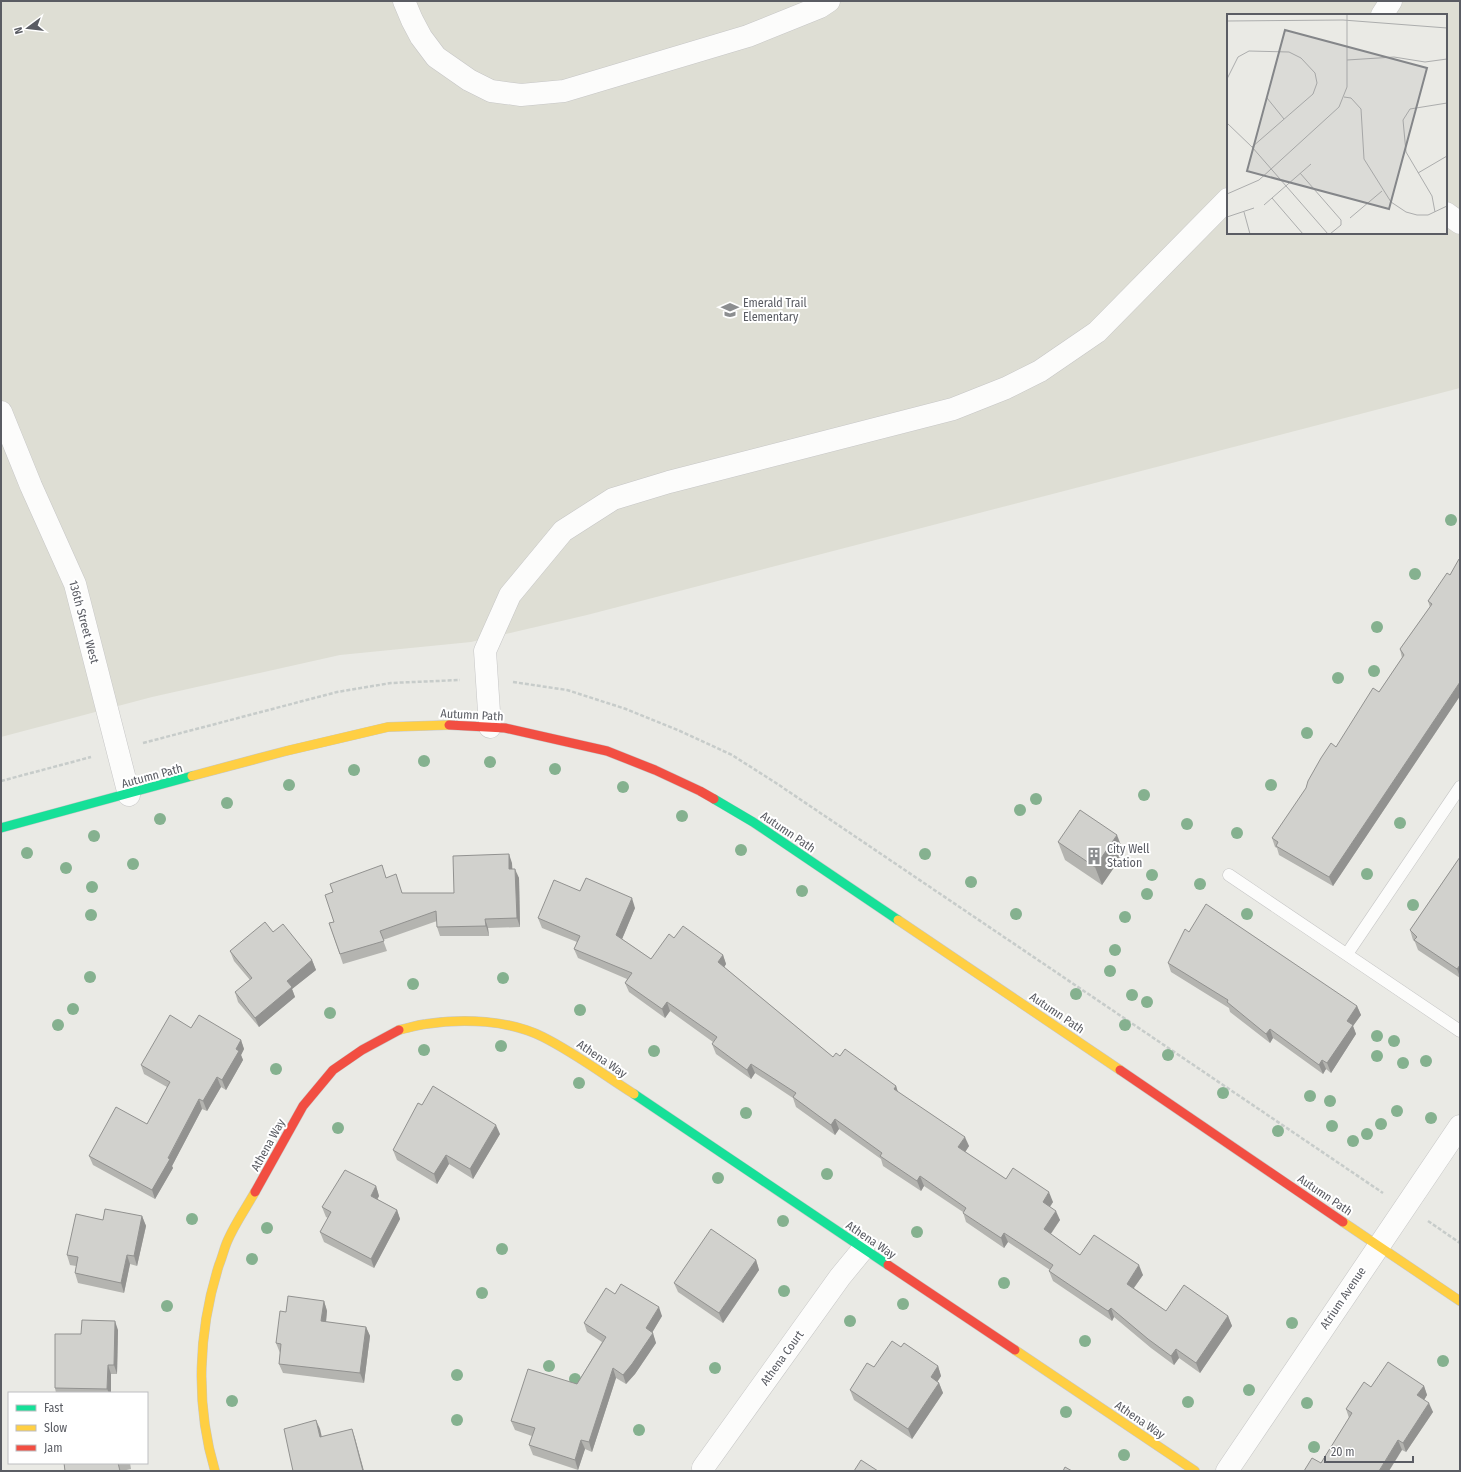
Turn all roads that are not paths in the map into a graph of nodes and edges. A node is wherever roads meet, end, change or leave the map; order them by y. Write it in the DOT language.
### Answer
graph roads {
  1 [pos="404,1"];
  2 [pos="830,1"];
  3 [pos="1391,1"];
  4 [pos="1383,14"];
  5 [pos="1227,199"];
  6 [pos="1447,214"];
  7 [pos="1460,222"];
  8 [pos="1,412"];
  9 [pos="490,727"];
  10 [pos="1460,787"];
  11 [pos="129,795"];
  12 [pos="1,828"];
  13 [pos="1229,875"];
  14 [pos="1347,954"];
  15 [pos="1460,1030"];
  16 [pos="1460,1126"];
  17 [pos="1379,1246"];
  18 [pos="863,1249"];
  19 [pos="1460,1301"];
  20 [pos="703,1468"];
  21 [pos="214,1471"];
  22 [pos="1195,1471"];
  23 [pos="1228,1471"];
  1 -- 2 [label="street"];
  3 -- 4 [label="street"];
  5 -- 9 [label="street"];
  6 -- 7 [label="street"];
  8 -- 11 [label="street, 136th Street West"];
  9 -- 11 [label="street, Autumn Path"];
  9 -- 17 [label="street, Autumn Path"];
  10 -- 14 [label="lane"];
  11 -- 12 [label="street, Autumn Path"];
  13 -- 14 [label="lane"];
  14 -- 15 [label="lane"];
  16 -- 17 [label="street, Atrium Avenue"];
  17 -- 19 [label="street, Autumn Path"];
  17 -- 23 [label="street, Atrium Avenue"];
  18 -- 20 [label="street, Athena Court"];
  18 -- 21 [label="street, Athena Way"];
  18 -- 22 [label="street, Athena Way"];
}
